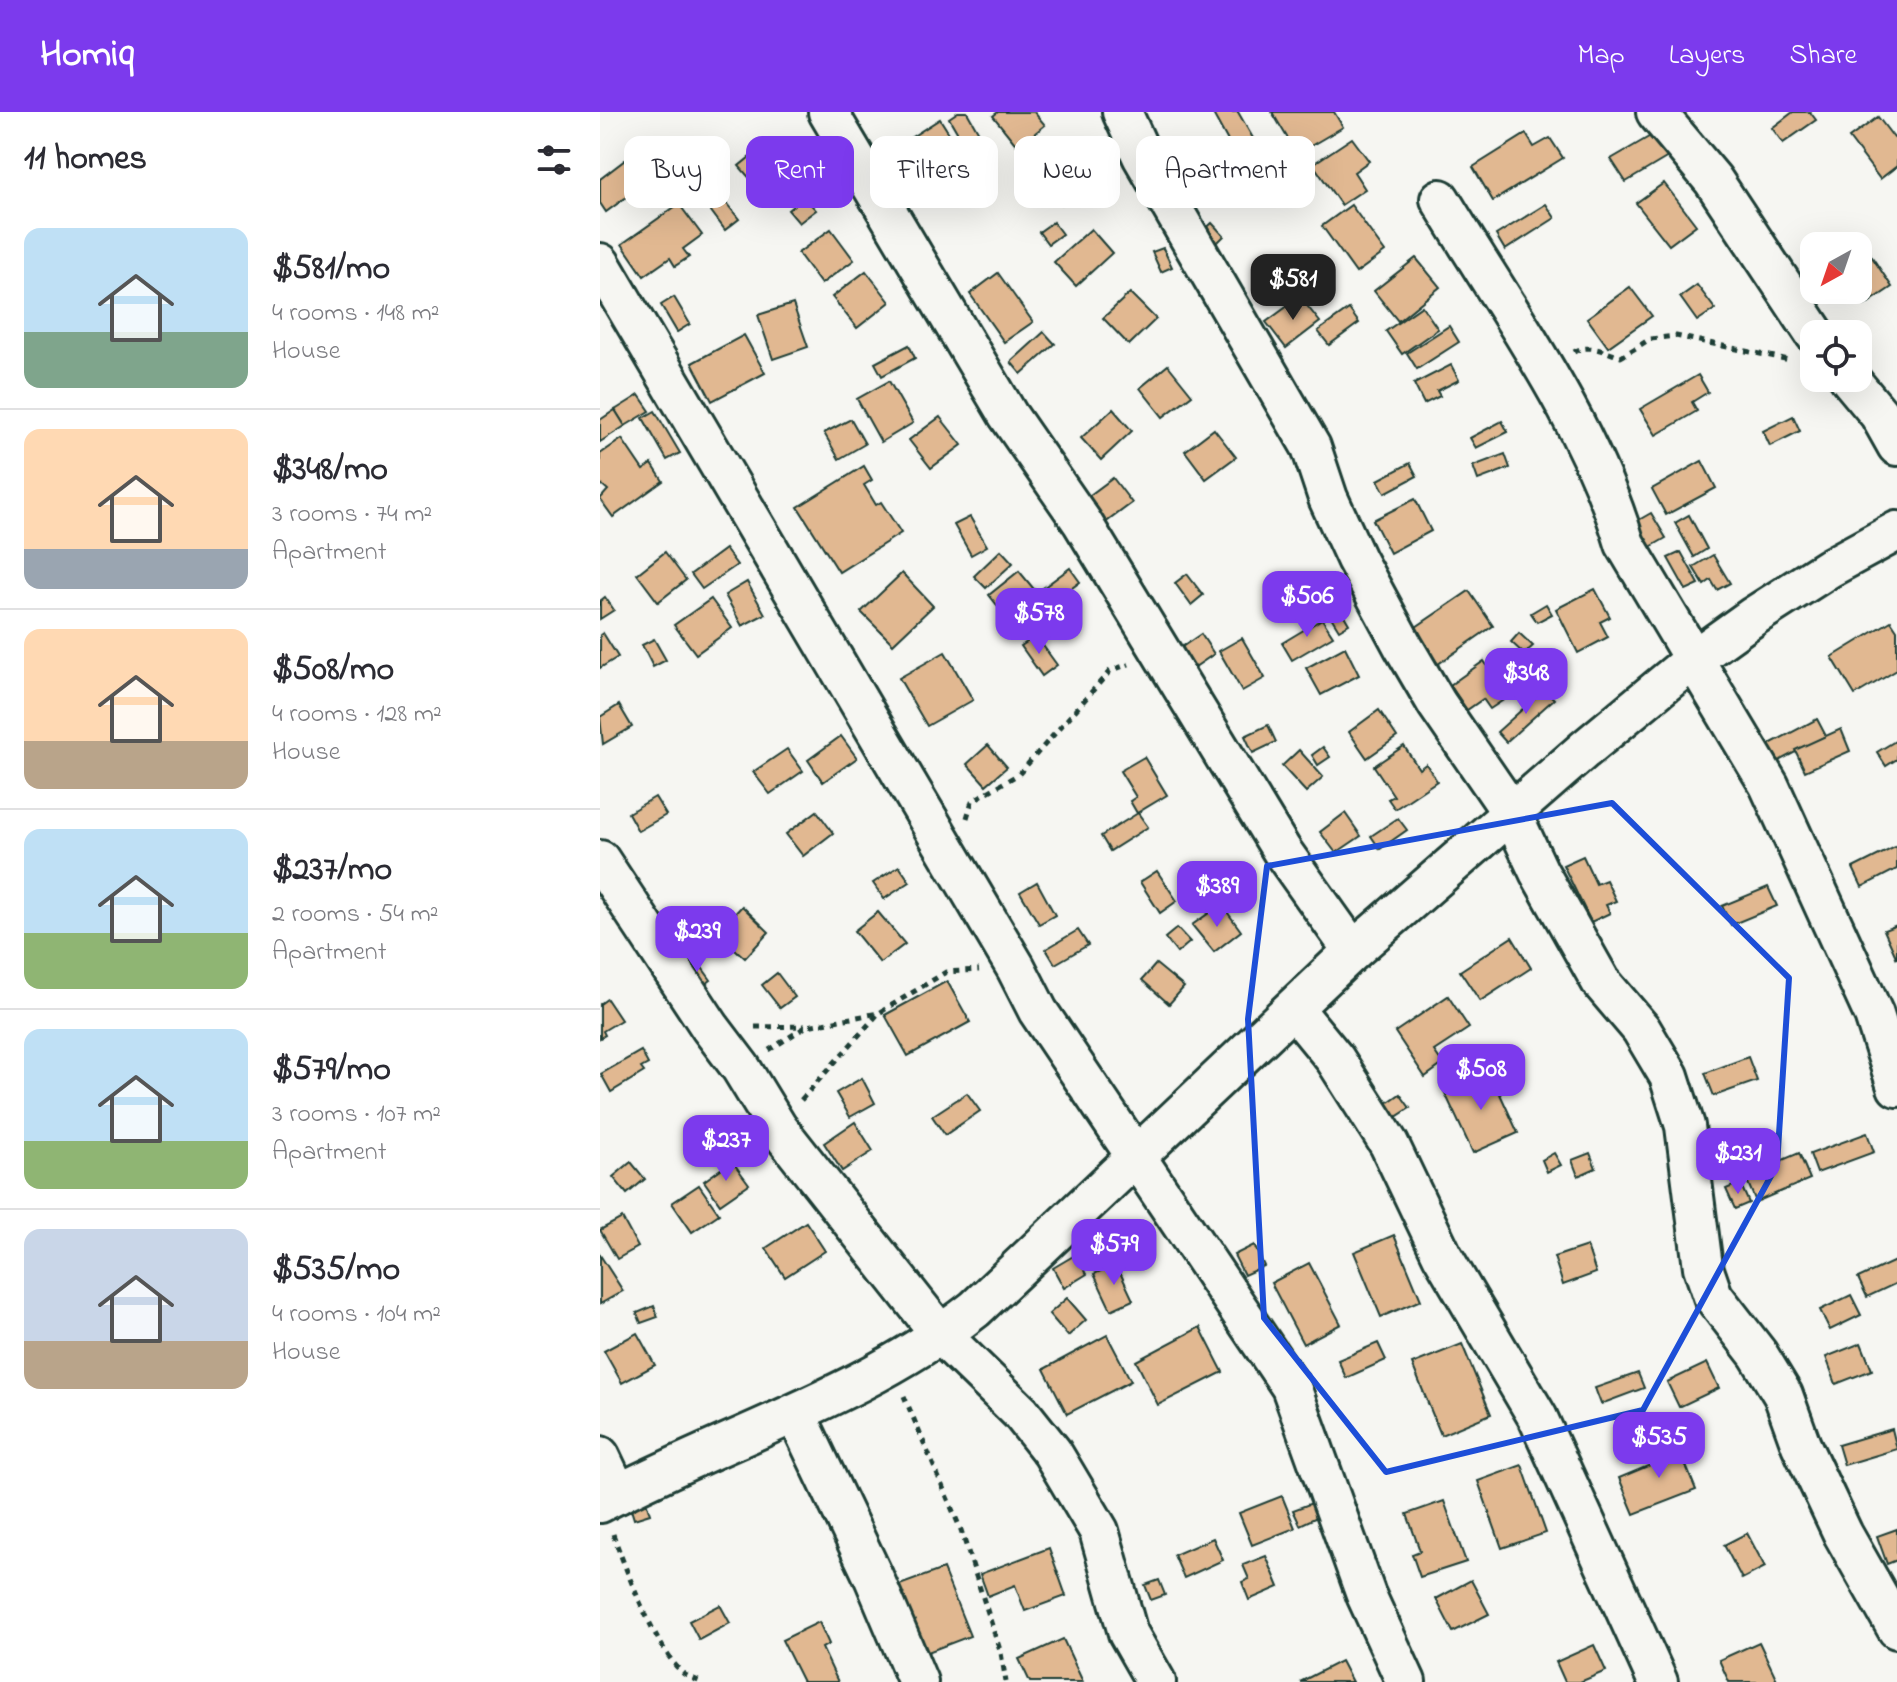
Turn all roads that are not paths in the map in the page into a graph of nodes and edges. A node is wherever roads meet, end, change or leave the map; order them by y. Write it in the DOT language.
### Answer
graph roads {
  1 [pos="828,112"];
  2 [pos="1122,112"];
  3 [pos="1656,112"];
  4 [pos="1440,199"];
  5 [pos="600,263"];
  6 [pos="1800,341"];
  7 [pos="1861,392"];
  8 [pos="1897,446"];
  9 [pos="1897,531"];
  10 [pos="1694,659"];
  11 [pos="1511,812"];
  12 [pos="600,860"];
  13 [pos="1353,951"];
  14 [pos="1294,1009"];
  15 [pos="1897,1087"];
  16 [pos="1134,1157"];
  17 [pos="941,1335"];
  18 [pos="796,1414"];
  19 [pos="600,1456"];
  20 [pos="609,1498"];
  21 [pos="1897,1629"];
  22 [pos="918,1682"];
  23 [pos="1156,1682"];
  24 [pos="1406,1682"];
  25 [pos="1658,1682"];
  1 -- 13 [label="street"];
  2 -- 11 [label="street"];
  3 -- 6 [label="street"];
  4 -- 10 [label="street"];
  5 -- 16 [label="street"];
  7 -- 8 [label="street"];
  9 -- 10 [label="street"];
  10 -- 11 [label="street"];
  10 -- 15 [label="street"];
  11 -- 13 [label="street"];
  11 -- 21 [label="street"];
  12 -- 17 [label="street"];
  13 -- 14 [label="street"];
  14 -- 16 [label="street"];
  14 -- 25 [label="street"];
  16 -- 17 [label="street"];
  16 -- 24 [label="street"];
  17 -- 18 [label="street"];
  17 -- 23 [label="street"];
  18 -- 20 [label="street"];
  18 -- 22 [label="street"];
  19 -- 20 [label="street"];
}
